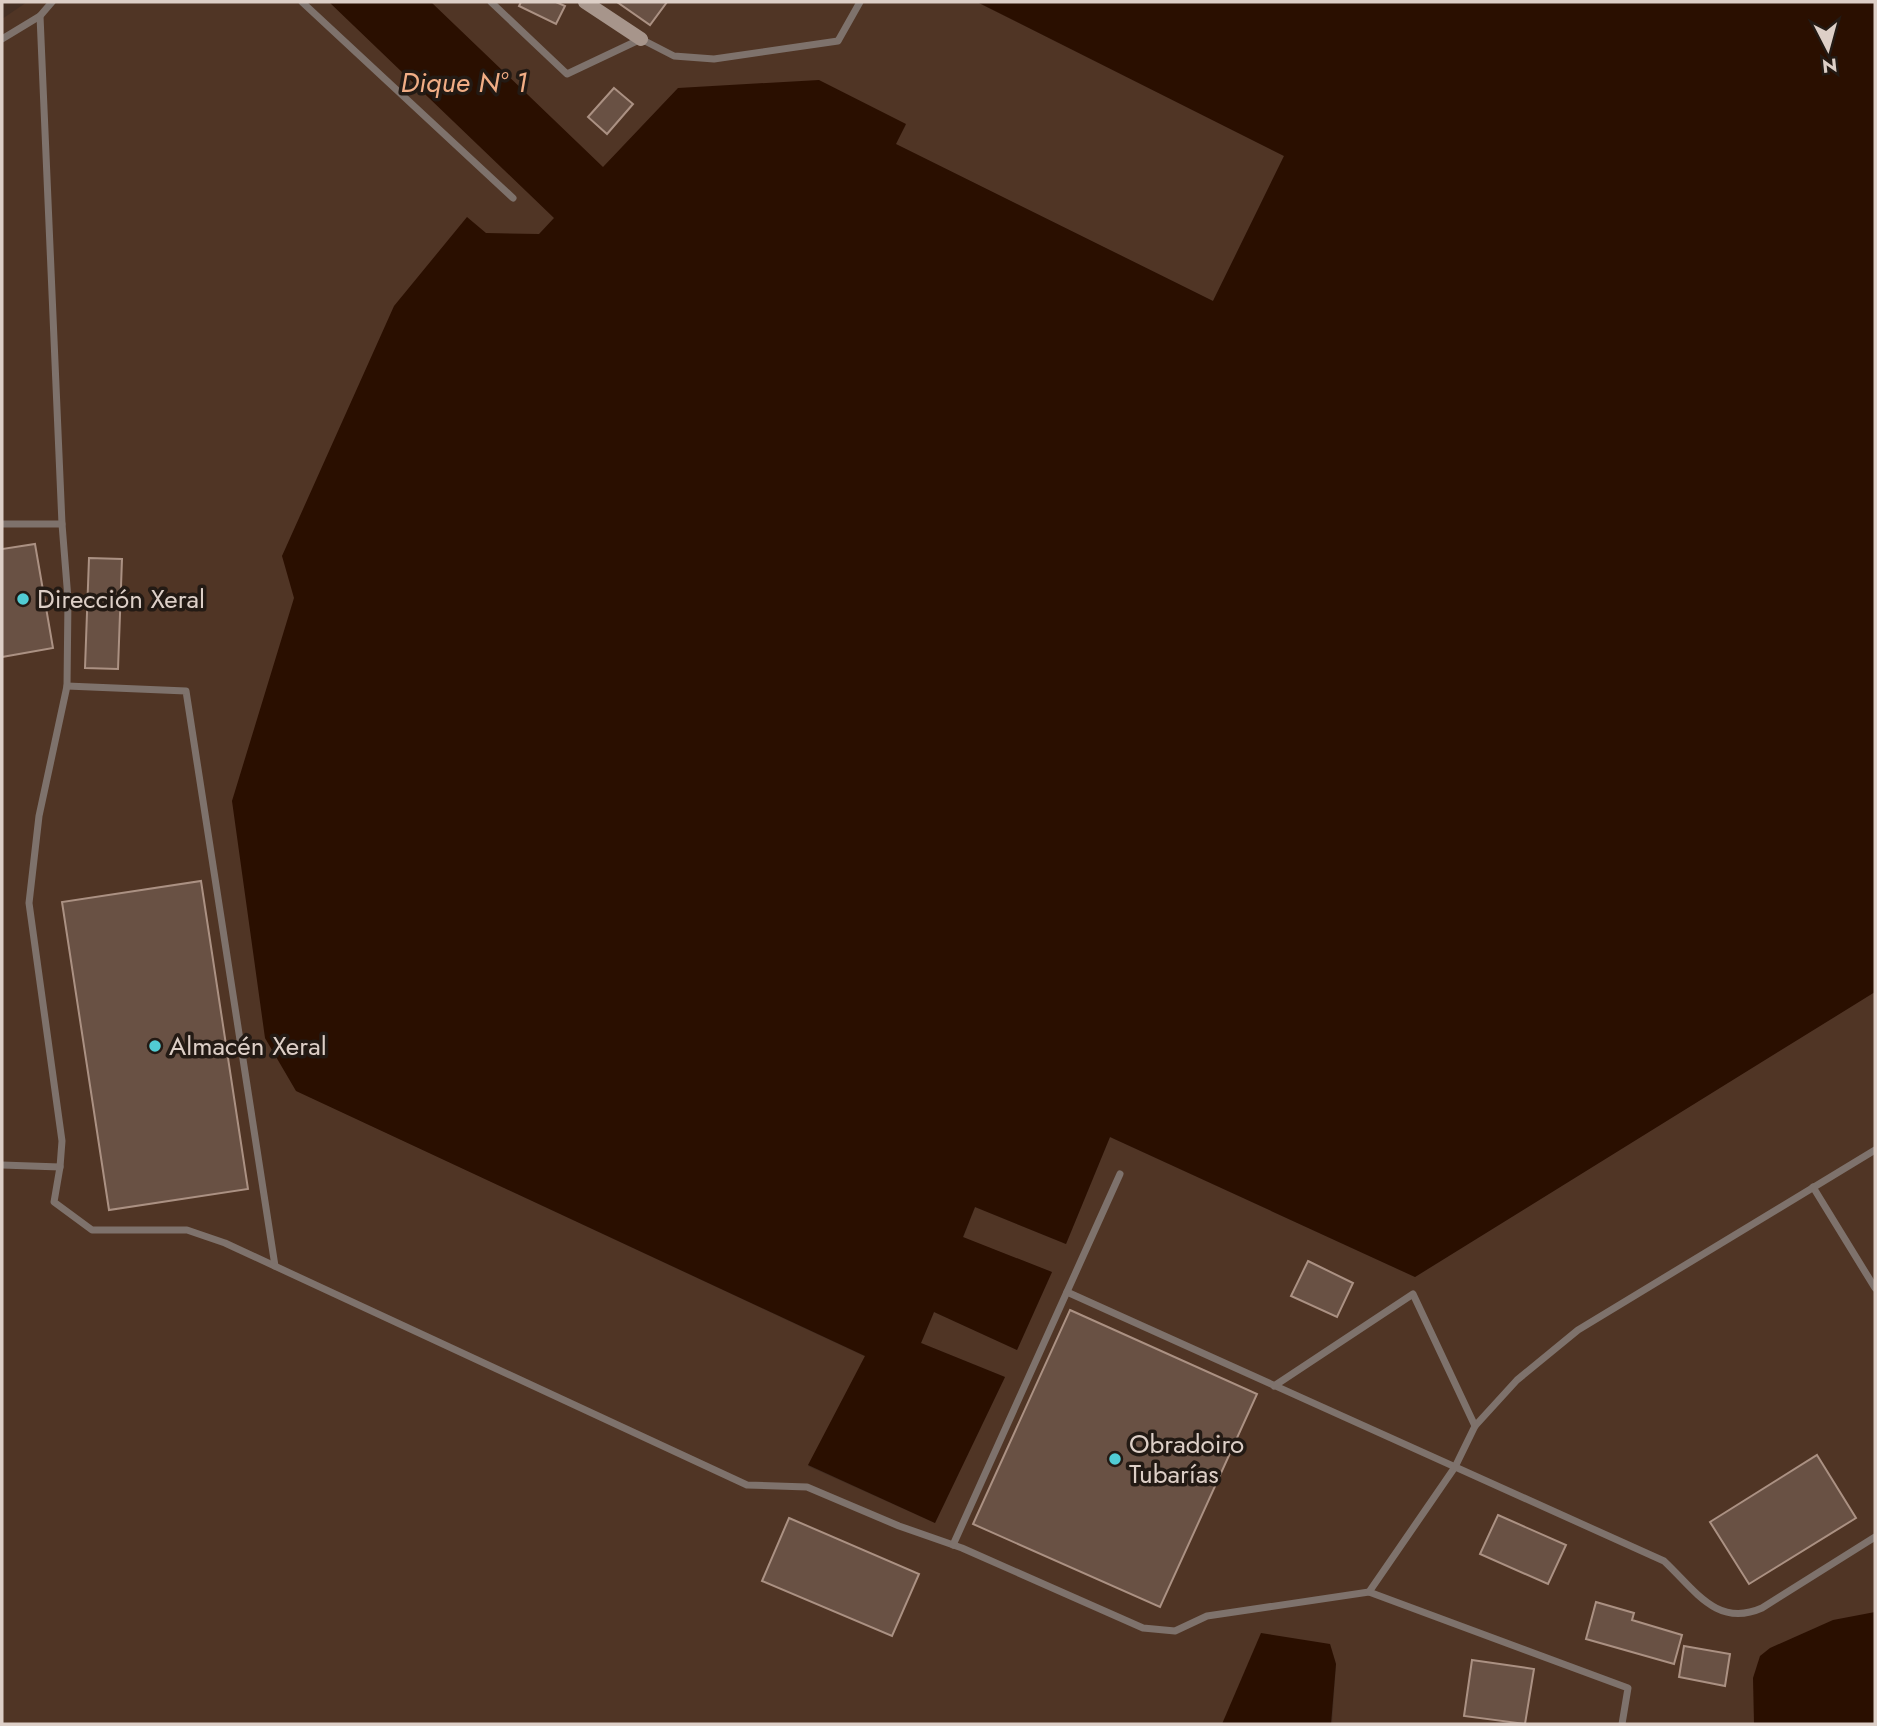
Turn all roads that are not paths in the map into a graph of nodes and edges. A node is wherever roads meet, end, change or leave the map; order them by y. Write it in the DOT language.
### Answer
graph roads {
  1 [pos="52,2"];
  2 [pos="302,2"];
  3 [pos="491,2"];
  4 [pos="585,2"];
  5 [pos="860,2"];
  6 [pos="40,16"];
  7 [pos="2,39"];
  8 [pos="641,39"];
  9 [pos="513,198"];
  10 [pos="2,524"];
  11 [pos="62,524"];
  12 [pos="67,686"];
  13 [pos="1875,1150"];
  14 [pos="2,1165"];
  15 [pos="60,1167"];
  16 [pos="1120,1174"];
  17 [pos="1814,1187"];
  18 [pos="275,1266"];
  19 [pos="1875,1289"];
  20 [pos="1067,1292"];
  21 [pos="1274,1386"];
  22 [pos="1475,1426"];
  23 [pos="1455,1467"];
  24 [pos="1875,1537"];
  25 [pos="953,1545"];
  26 [pos="1369,1592"];
  27 [pos="1622,1724"];
  1 -- 6 [label="lane"];
  2 -- 9 [label="lane"];
  3 -- 8 [label="lane"];
  4 -- 8 [label="street"];
  5 -- 8 [label="lane"];
  6 -- 7 [label="lane"];
  6 -- 11 [label="lane"];
  10 -- 11 [label="lane"];
  11 -- 12 [label="lane"];
  12 -- 15 [label="lane"];
  12 -- 18 [label="lane"];
  13 -- 17 [label="lane"];
  14 -- 15 [label="lane"];
  15 -- 18 [label="lane"];
  16 -- 20 [label="lane"];
  17 -- 19 [label="lane"];
  17 -- 22 [label="lane"];
  18 -- 25 [label="lane"];
  20 -- 21 [label="lane"];
  20 -- 25 [label="lane"];
  21 -- 22 [label="lane"];
  21 -- 23 [label="lane"];
  22 -- 23 [label="lane"];
  23 -- 24 [label="lane"];
  23 -- 26 [label="lane"];
  25 -- 26 [label="lane"];
  26 -- 27 [label="lane"];
}
